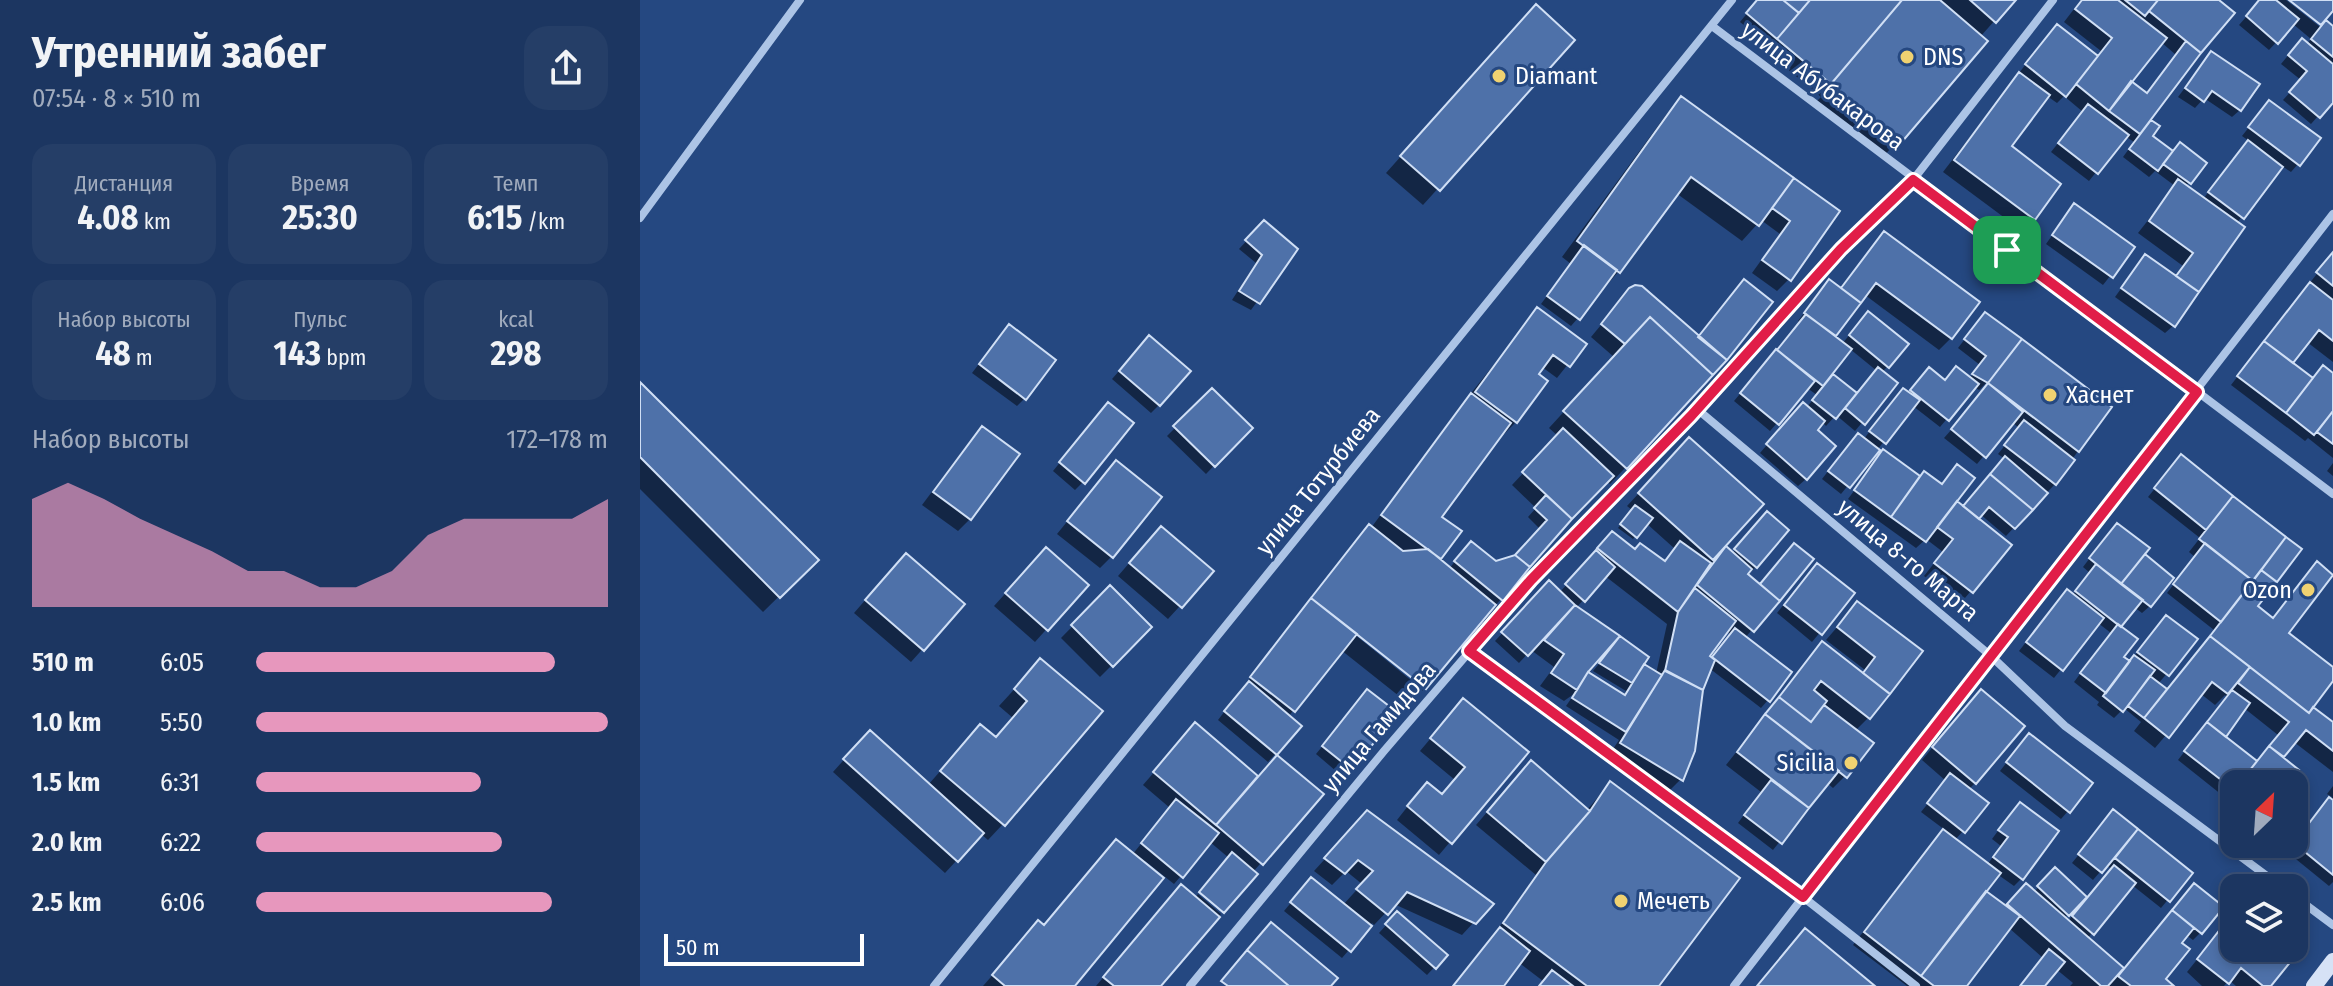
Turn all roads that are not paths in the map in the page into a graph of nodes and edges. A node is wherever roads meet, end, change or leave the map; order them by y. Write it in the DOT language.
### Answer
graph roads {
  1 [pos="800,0"];
  2 [pos="1732,0"];
  3 [pos="2053,0"];
  4 [pos="1712,26"];
  5 [pos="1913,180"];
  6 [pos="2333,214"];
  7 [pos="640,218"];
  8 [pos="2197,392"];
  9 [pos="1697,409"];
  10 [pos="2333,494"];
  11 [pos="1469,651"];
  12 [pos="1991,656"];
  13 [pos="2264,874"];
  14 [pos="1803,897"];
  15 [pos="2308,906"];
  16 [pos="2333,925"];
  17 [pos="2333,961"];
  18 [pos="934,986"];
  19 [pos="1190,986"];
  20 [pos="1734,986"];
  21 [pos="1916,986"];
  22 [pos="2314,986"];
  1 -- 7 [label="street"];
  2 -- 4 [label="street, улица Тотурбиева"];
  3 -- 5 [label="street, улица Гамидова"];
  4 -- 5 [label="street, улица Абубакарова"];
  4 -- 18 [label="street, улица Тотурбиева"];
  5 -- 8 [label="street, улица Абубакарова"];
  5 -- 9 [label="street, улица Гамидова"];
  6 -- 8 [label="street"];
  8 -- 10 [label="street, улица Абубакарова"];
  8 -- 12 [label="street"];
  9 -- 11 [label="street, улица Гамидова"];
  9 -- 12 [label="street, улица 8-го Марта"];
  11 -- 14 [label="street"];
  11 -- 19 [label="street, улица Гамидова"];
  12 -- 13 [label="street, улица 8-го Марта"];
  12 -- 14 [label="street"];
  14 -- 20 [label="street"];
  14 -- 21 [label="street"];
  15 -- 16 [label="street"];
  17 -- 22 [label="main road"];
}
